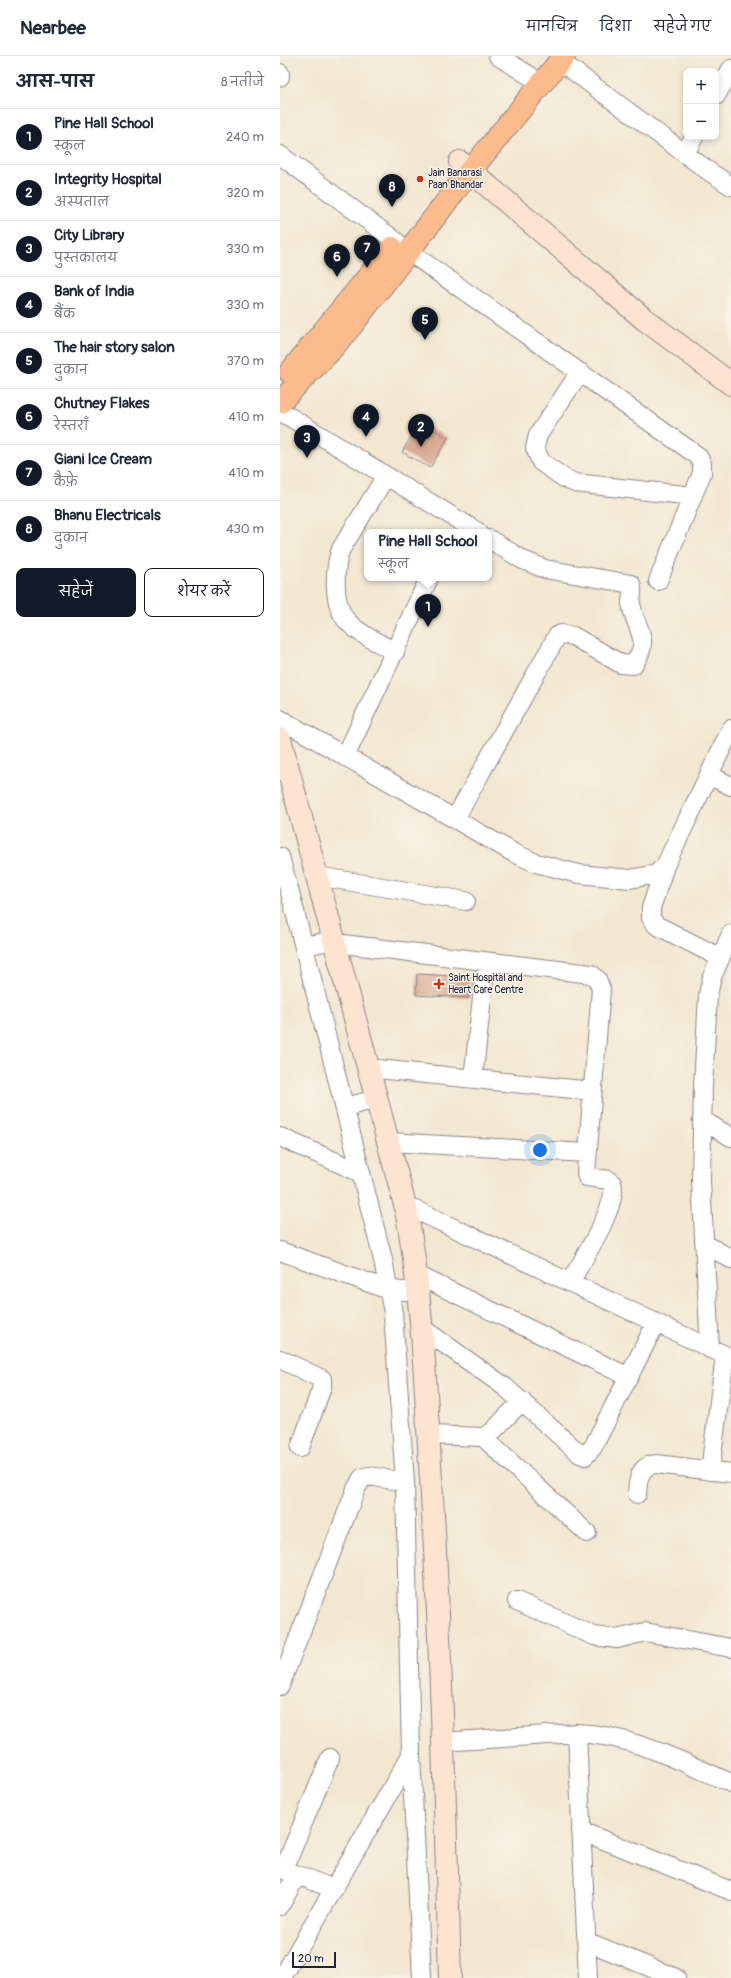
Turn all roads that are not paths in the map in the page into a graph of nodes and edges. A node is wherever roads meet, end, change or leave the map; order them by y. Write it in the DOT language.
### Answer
graph roads {
  1 [pos="498,56"];
  2 [pos="556,58"];
  3 [pos="731,69"];
  4 [pos="280,73"];
  5 [pos="530,76"];
  6 [pos="280,77"];
  7 [pos="719,91"];
  8 [pos="692,140"];
  9 [pos="685,154"];
  10 [pos="280,155"];
  11 [pos="465,166"];
  12 [pos="731,186"];
  13 [pos="402,246"];
  14 [pos="580,372"];
  15 [pos="280,381"];
  16 [pos="731,384"];
  17 [pos="280,402"];
  18 [pos="280,412"];
  19 [pos="386,476"];
  20 [pos="694,496"];
  21 [pos="454,525"];
  22 [pos="468,529"];
  23 [pos="492,541"];
  24 [pos="428,581"];
  25 [pos="658,581"];
  26 [pos="394,652"];
  27 [pos="280,719"];
  28 [pos="731,729"];
  29 [pos="280,738"];
  30 [pos="345,757"];
  31 [pos="709,775"];
  32 [pos="731,786"];
  33 [pos="456,819"];
  34 [pos="280,857"];
  35 [pos="665,866"];
  36 [pos="317,876"];
  37 [pos="466,901"];
  38 [pos="731,934"];
  39 [pos="322,943"];
  40 [pos="719,957"];
  41 [pos="486,962"];
  42 [pos="368,1068"];
  43 [pos="473,1079"];
  44 [pos="592,1091"];
  45 [pos="360,1103"];
  46 [pos="702,1120"];
  47 [pos="731,1137"];
  48 [pos="280,1138"];
  49 [pos="388,1142"];
  50 [pos="587,1153"];
  51 [pos="361,1172"];
  52 [pos="405,1205"];
  53 [pos="704,1244"];
  54 [pos="280,1251"];
  55 [pos="731,1259"];
  56 [pos="570,1282"];
  57 [pos="407,1288"];
  58 [pos="656,1323"];
  59 [pos="422,1328"];
  60 [pos="722,1354"];
  61 [pos="280,1359"];
  62 [pos="628,1377"];
  63 [pos="522,1401"];
  64 [pos="428,1435"];
  65 [pos="483,1437"];
  66 [pos="300,1448"];
  67 [pos="710,1471"];
  68 [pos="731,1474"];
  69 [pos="405,1482"];
  70 [pos="637,1494"];
  71 [pos="587,1533"];
  72 [pos="517,1601"];
  73 [pos="731,1648"];
  74 [pos="280,1686"];
  75 [pos="577,1733"];
  76 [pos="442,1742"];
  77 [pos="411,1755"];
  78 [pos="330,1758"];
  79 [pos="731,1783"];
  80 [pos="581,1831"];
  81 [pos="287,1871"];
  82 [pos="334,1889"];
  83 [pos="731,1892"];
  84 [pos="280,1906"];
  85 [pos="435,1926"];
  86 [pos="586,1941"];
  87 [pos="282,1978"];
  88 [pos="422,1978"];
  89 [pos="450,1978"];
  90 [pos="588,1978"];
  91 [pos="676,1978"];
  1 -- 5 [label="street"];
  2 -- 5 [label="highway"];
  2 -- 9 [label="street"];
  2 -- 11 [label="highway"];
  3 -- 7 [label="street"];
  4 -- 6 [label="street"];
  5 -- 11 [label="highway"];
  8 -- 9 [label="street"];
  9 -- 12 [label="street"];
  10 -- 13 [label="street"];
  11 -- 13 [label="highway"];
  11 -- 16 [label="street"];
  13 -- 14 [label="street"];
  13 -- 15 [label="highway"];
  13 -- 17 [label="highway"];
  14 -- 20 [label="street"];
  14 -- 20 [label="street"];
  18 -- 19 [label="street"];
  19 -- 21 [label="street"];
  19 -- 26 [label="street"];
  20 -- 25 [label="street"];
  21 -- 22 [label="street"];
  23 -- 33 [label="street"];
  24 -- 26 [label="street"];
  26 -- 30 [label="street"];
  27 -- 30 [label="street"];
  28 -- 31 [label="street"];
  29 -- 36 [label="street"];
  30 -- 33 [label="street"];
  31 -- 32 [label="street"];
  31 -- 35 [label="street"];
  33 -- 35 [label="street"];
  34 -- 39 [label="street"];
  35 -- 40 [label="street"];
  36 -- 37 [label="street"];
  36 -- 39 [label="street"];
  38 -- 40 [label="street"];
  39 -- 41 [label="street"];
  39 -- 42 [label="street"];
  39 -- 45 [label="street"];
  40 -- 46 [label="street"];
  41 -- 43 [label="street"];
  41 -- 44 [label="street"];
  42 -- 43 [label="street"];
  42 -- 45 [label="street"];
  43 -- 44 [label="street"];
  44 -- 50 [label="street"];
  45 -- 49 [label="street"];
  45 -- 51 [label="street"];
  46 -- 47 [label="street"];
  46 -- 53 [label="street"];
  48 -- 51 [label="street"];
  49 -- 50 [label="street"];
  49 -- 52 [label="street"];
  50 -- 56 [label="street"];
  51 -- 57 [label="street"];
  52 -- 56 [label="street"];
  52 -- 57 [label="street"];
  53 -- 55 [label="street"];
  53 -- 60 [label="street"];
  54 -- 57 [label="street"];
  56 -- 58 [label="street"];
  57 -- 59 [label="street"];
  57 -- 62 [label="street"];
  57 -- 69 [label="street"];
  58 -- 60 [label="street"];
  58 -- 62 [label="street"];
  59 -- 63 [label="street"];
  59 -- 64 [label="street"];
  60 -- 67 [label="street"];
  61 -- 66 [label="street"];
  62 -- 63 [label="street"];
  63 -- 65 [label="street"];
  64 -- 65 [label="street"];
  64 -- 76 [label="street"];
  65 -- 71 [label="street"];
  67 -- 68 [label="street"];
  67 -- 70 [label="street"];
  69 -- 74 [label="street"];
  69 -- 77 [label="street"];
  72 -- 73 [label="street"];
  75 -- 76 [label="street"];
  75 -- 79 [label="street"];
  75 -- 80 [label="street"];
  76 -- 85 [label="street"];
  77 -- 82 [label="street"];
  77 -- 85 [label="street"];
  78 -- 81 [label="street"];
  80 -- 83 [label="street"];
  80 -- 86 [label="street"];
  81 -- 82 [label="street"];
  81 -- 84 [label="street"];
  82 -- 87 [label="street"];
  85 -- 88 [label="street"];
  85 -- 89 [label="street"];
  86 -- 90 [label="street"];
  86 -- 91 [label="street"];
}
